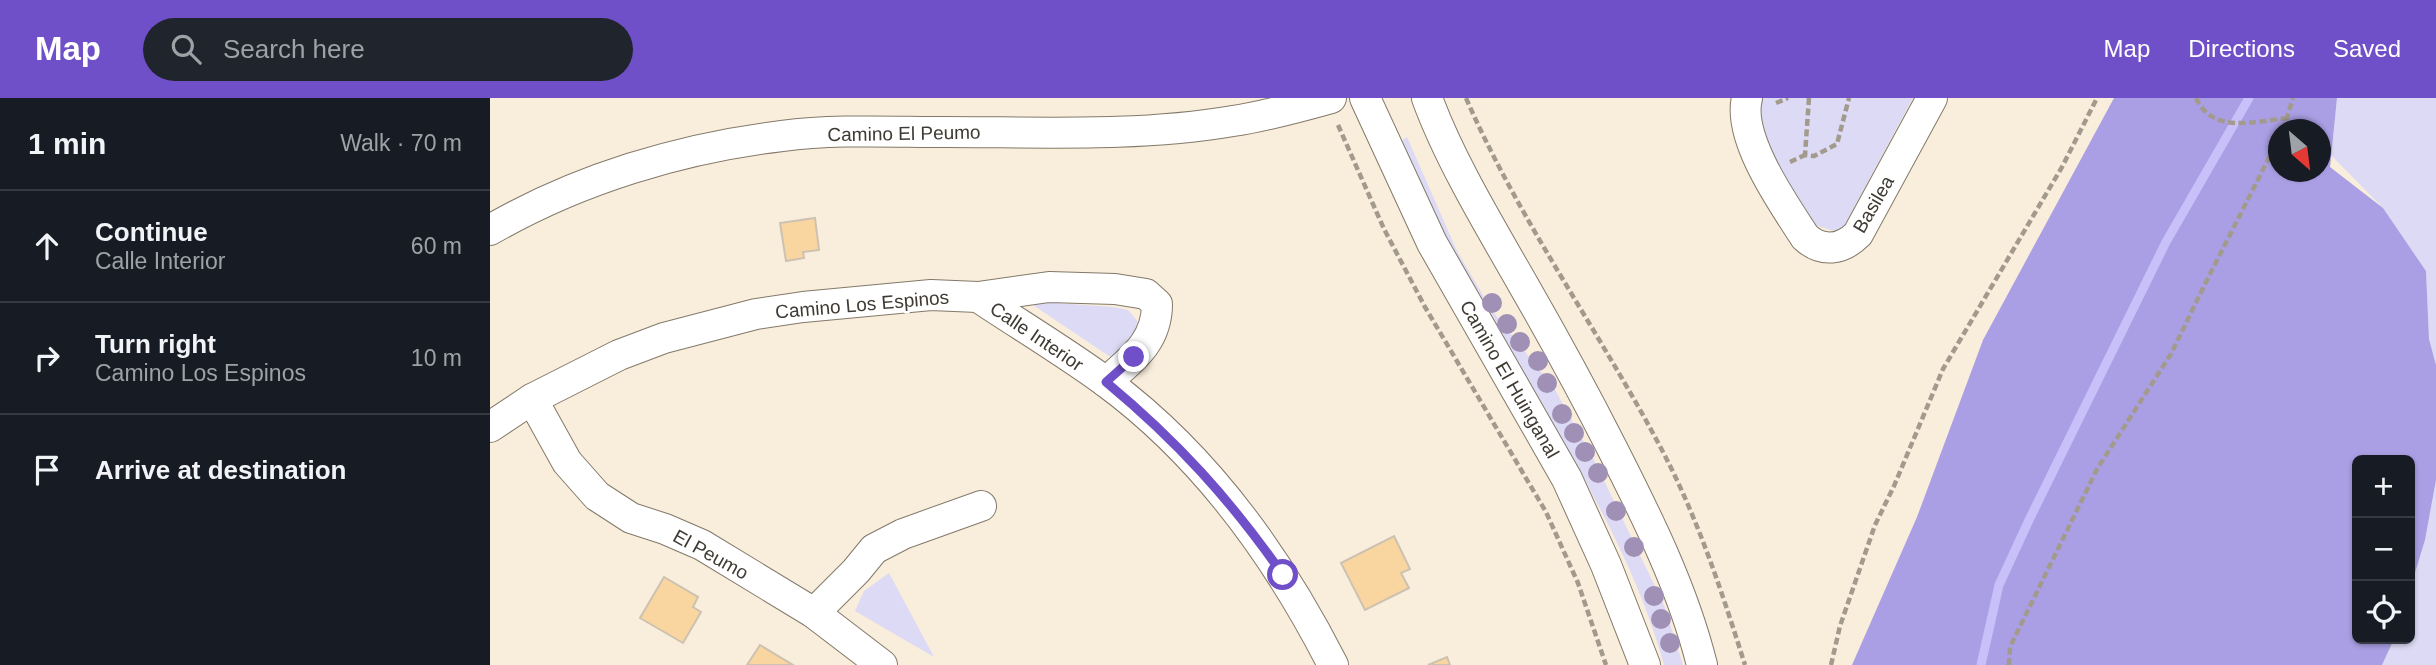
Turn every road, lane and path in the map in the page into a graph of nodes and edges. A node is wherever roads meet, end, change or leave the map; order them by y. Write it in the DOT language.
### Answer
graph roads {
  1 [pos="1330,98"];
  2 [pos="1365,98"];
  3 [pos="1427,98"];
  4 [pos="1466,98"];
  5 [pos="1747,98"];
  6 [pos="1809,98"];
  7 [pos="1849,98"];
  8 [pos="1932,98"];
  9 [pos="2097,98"];
  10 [pos="2196,98"];
  11 [pos="2293,98"];
  12 [pos="2289,118"];
  13 [pos="2268,160"];
  14 [pos="490,230"];
  15 [pos="978,297"];
  16 [pos="1106,382"];
  17 [pos="532,399"];
  18 [pos="490,427"];
  19 [pos="981,506"];
  20 [pos="814,613"];
  21 [pos="882,665"];
  22 [pos="1334,665"];
  23 [pos="1606,665"];
  24 [pos="1645,665"];
  25 [pos="1702,665"];
  26 [pos="1745,665"];
  27 [pos="1831,665"];
  28 [pos="2009,665"];
  1 -- 14 [label="street, Camino El Peumo"];
  1 -- 23 [label="path"];
  2 -- 24 [label="street, Camino El Huinganal"];
  3 -- 25 [label="street"];
  4 -- 26 [label="path"];
  5 -- 8 [label="street, Basilea"];
  6 -- 7 [label="path"];
  9 -- 27 [label="path"];
  10 -- 12 [label="path"];
  11 -- 12 [label="path"];
  13 -- 28 [label="path"];
  15 -- 16 [label="street, Calle Interior"];
  15 -- 16 [label="street, Camino Los Espinos"];
  15 -- 17 [label="street, Camino Los Espinos"];
  16 -- 22 [label="street, Calle Interior"];
  17 -- 18 [label="street, Camino Los Espinos"];
  17 -- 20 [label="street, El Peumo"];
  19 -- 20 [label="street"];
  20 -- 21 [label="street, El Peumo"];
}
